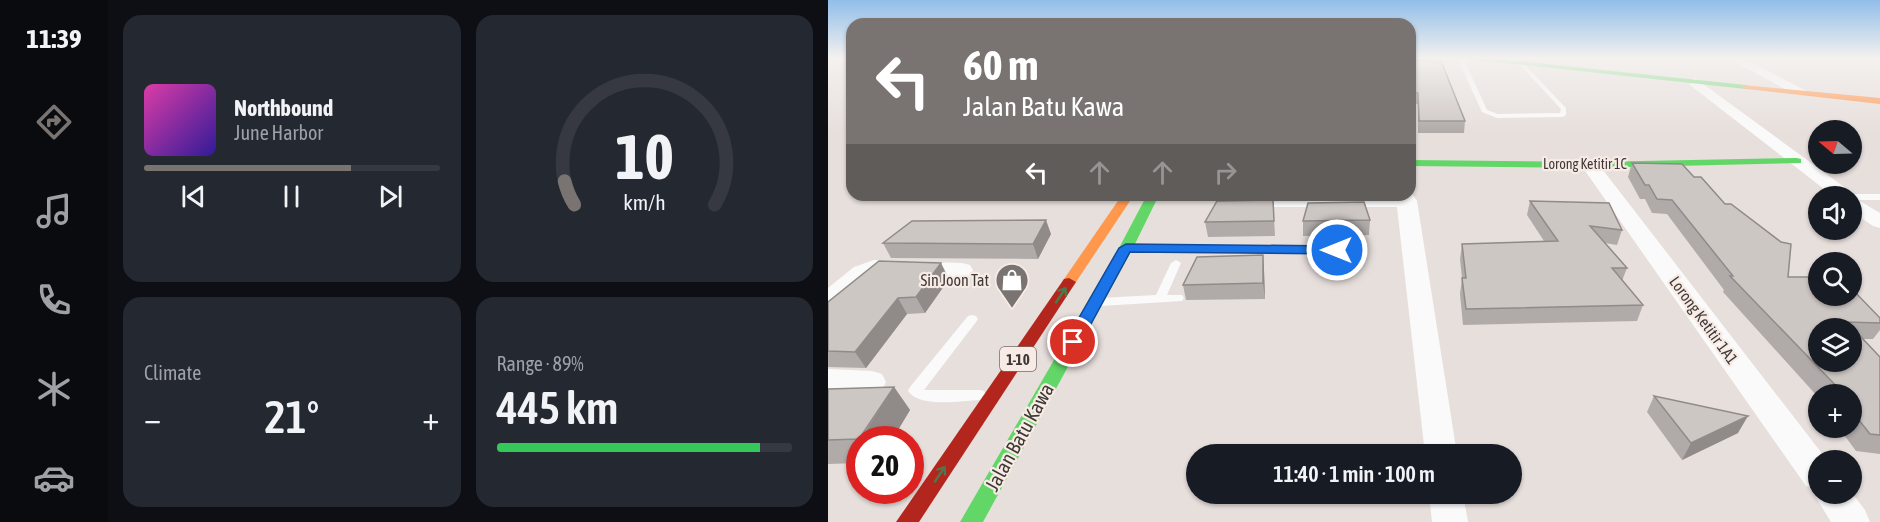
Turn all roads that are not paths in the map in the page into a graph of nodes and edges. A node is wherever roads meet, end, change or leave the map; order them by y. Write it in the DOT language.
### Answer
graph roads {
  1 [pos="1471,82"];
  2 [pos="1539,82"];
  3 [pos="1695,82"];
  4 [pos="1699,82"];
  5 [pos="1782,82"];
  6 [pos="1801,92"];
  7 [pos="1880,101"];
  8 [pos="1797,161"];
  9 [pos="1416,163"];
  10 [pos="1590,165"];
  11 [pos="1831,186"];
  12 [pos="1124,201"];
  13 [pos="1150,201"];
  14 [pos="1406,201"];
  15 [pos="1862,205"];
  16 [pos="1878,212"];
  17 [pos="1126,248"];
  18 [pos="1337,250"];
  19 [pos="1176,263"];
  20 [pos="962,270"];
  21 [pos="1178,298"];
  22 [pos="1160,299"];
  23 [pos="828,301"];
  24 [pos="1095,302"];
  25 [pos="972,319"];
  26 [pos="828,380"];
  27 [pos="872,382"];
  28 [pos="994,395"];
  29 [pos="1440,444"];
  30 [pos="1808,461"];
  31 [pos="1447,504"];
  32 [pos="1838,504"];
  33 [pos="907,522"];
  34 [pos="971,522"];
  35 [pos="1450,522"];
  36 [pos="1852,522"];
  1 -- 2 [label="lane"];
  3 -- 8 [label="street"];
  4 -- 6 [label="main road"];
  5 -- 6 [label="street"];
  6 -- 7 [label="main road"];
  8 -- 10 [label="main road, Lorong Ketitir 1C"];
  8 -- 11 [label="street"];
  9 -- 10 [label="main road, Lorong Ketitir 1C"];
  10 -- 30 [label="street, Lorong Ketitir 1A1"];
  28 -- 12 [label="main road, 1-10, one-way"];
  13 -- 17 [label="main road, Jalan Batu Kawa / 1-10"];
  14 -- 29 [label="street"];
  15 -- 16 [label="street"];
  17 -- 18 [label="lane"];
  17 -- 24 [label="main road, Jalan Batu Kawa / 1-10"];
  19 -- 22 [label="lane"];
  20 -- 23 [label="street"];
  21 -- 22 [label="lane"];
  22 -- 24 [label="lane"];
  24 -- 34 [label="main road, Jalan Batu Kawa / 1-10"];
  25 -- 28 [label="lane"];
  26 -- 27 [label="street"];
  33 -- 28 [label="main road, 1-10, one-way"];
  31 -- 35 [label="street"];
  32 -- 36 [label="street"];
}
